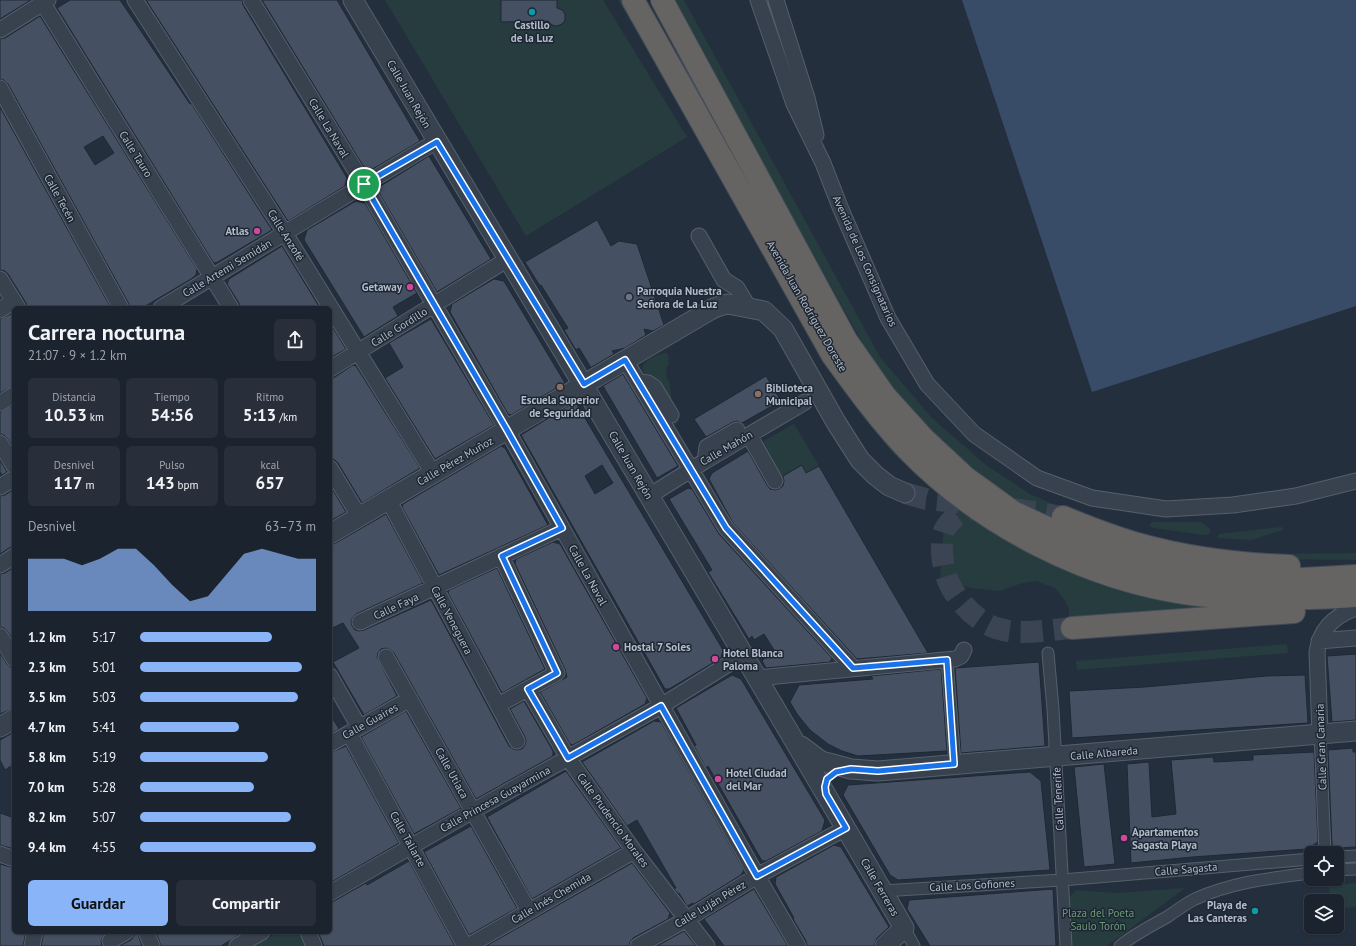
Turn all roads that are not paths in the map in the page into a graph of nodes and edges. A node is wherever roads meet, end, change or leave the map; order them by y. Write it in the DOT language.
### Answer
graph roads {
  1 [pos="135,0"];
  2 [pos="251,0"];
  3 [pos="353,0"];
  4 [pos="633,0"];
  5 [pos="662,0"];
  6 [pos="758,0"];
  7 [pos="776,0"];
  8 [pos="44,1"];
  9 [pos="0,30"];
  10 [pos="0,88"];
  11 [pos="437,142"];
  12 [pos="823,163"];
  13 [pos="364,184"];
  14 [pos="285,234"];
  15 [pos="699,236"];
  16 [pos="508,259"];
  17 [pos="212,277"];
  18 [pos="0,279"];
  19 [pos="16,305"];
  20 [pos="434,305"];
  21 [pos="12,306"];
  22 [pos="120,306"];
  23 [pos="164,306"];
  24 [pos="230,306"];
  25 [pos="330,306"];
  26 [pos="749,308"];
  27 [pos="0,310"];
  28 [pos="332,310"];
  29 [pos="358,352"];
  30 [pos="625,360"];
  31 [pos="332,368"];
  32 [pos="638,382"];
  33 [pos="584,384"];
  34 [pos="12,395"];
  35 [pos="805,402"];
  36 [pos="0,403"];
  37 [pos="671,415"];
  38 [pos="507,430"];
  39 [pos="743,432"];
  40 [pos="0,443"];
  41 [pos="12,463"];
  42 [pos="690,470"];
  43 [pos="332,471"];
  44 [pos="433,473"];
  45 [pos="12,479"];
  46 [pos="776,481"];
  47 [pos="1356,481"];
  48 [pos="0,487"];
  49 [pos="905,493"];
  50 [pos="648,496"];
  51 [pos="388,499"];
  52 [pos="359,516"];
  53 [pos="1063,517"];
  54 [pos="562,528"];
  55 [pos="332,533"];
  56 [pos="502,556"];
  57 [pos="12,557"];
  58 [pos="0,565"];
  59 [pos="1356,566"];
  60 [pos="1356,576"];
  61 [pos="434,587"];
  62 [pos="1356,596"];
  63 [pos="1356,608"];
  64 [pos="360,622"];
  65 [pos="1072,628"];
  66 [pos="0,636"];
  67 [pos="1356,638"];
  68 [pos="1319,641"];
  69 [pos="964,650"];
  70 [pos="1048,653"];
  71 [pos="743,655"];
  72 [pos="12,656"];
  73 [pos="386,657"];
  74 [pos="947,660"];
  75 [pos="853,668"];
  76 [pos="756,678"];
  77 [pos="332,680"];
  78 [pos="528,689"];
  79 [pos="410,699"];
  80 [pos="498,705"];
  81 [pos="661,706"];
  82 [pos="12,719"];
  83 [pos="0,727"];
  84 [pos="354,730"];
  85 [pos="1356,731"];
  86 [pos="1320,734"];
  87 [pos="791,736"];
  88 [pos="517,741"];
  89 [pos="332,743"];
  90 [pos="1055,757"];
  91 [pos="568,758"];
  92 [pos="954,764"];
  93 [pos="851,769"];
  94 [pos="826,794"];
  95 [pos="473,811"];
  96 [pos="846,828"];
  97 [pos="1325,846"];
  98 [pos="412,847"];
  99 [pos="634,851"];
  100 [pos="0,854"];
  101 [pos="1356,856"];
  102 [pos="1344,857"];
  103 [pos="12,858"];
  104 [pos="1304,860"];
  105 [pos="1356,869"];
  106 [pos="1344,870"];
  107 [pos="1304,874"];
  108 [pos="757,876"];
  109 [pos="1062,880"];
  110 [pos="882,891"];
  111 [pos="332,892"];
  112 [pos="529,911"];
  113 [pos="687,919"];
  114 [pos="904,928"];
  115 [pos="35,934"];
  116 [pos="122,934"];
  117 [pos="147,934"];
  118 [pos="258,934"];
  119 [pos="309,934"];
  120 [pos="110,940"];
  121 [pos="32,946"];
  122 [pos="152,946"];
  123 [pos="237,946"];
  124 [pos="314,946"];
  125 [pos="466,946"];
  126 [pos="638,946"];
  127 [pos="707,946"];
  128 [pos="798,946"];
  129 [pos="885,946"];
  130 [pos="914,946"];
  131 [pos="1066,946"];
  132 [pos="1120,946"];
  1 -- 14 [label="street, Calle Anzofé"];
  2 -- 13 [label="street, Calle La Naval"];
  3 -- 11 [label="street, Calle Juan Rejón"];
  4 -- 62 [label="highway, Avenida Juan Rodríguez Doreste"];
  5 -- 60 [label="highway, Avenida Juan Rodríguez Doreste"];
  6 -- 12 [label="street, Avenida de Los Consignatarios"];
  7 -- 12 [label="street, Avenida de Los Consignatarios"];
  8 -- 9 [label="street"];
  8 -- 17 [label="street, Calle Tauro"];
  10 -- 22 [label="street, Calle Tecén"];
  11 -- 13 [label="street, Calle Artemi Semidán"];
  11 -- 16 [label="street, Calle Juan Rejón"];
  12 -- 47 [label="street, Avenida de Los Consignatarios"];
  13 -- 14 [label="street, Calle Artemi Semidán"];
  13 -- 20 [label="street, Calle La Naval"];
  14 -- 17 [label="street, Calle Artemi Semidán"];
  14 -- 25 [label="street, Calle Anzofé"];
  15 -- 26 [label="street"];
  16 -- 20 [label="street, Calle Gordillo"];
  16 -- 33 [label="street, Calle Juan Rejón"];
  17 -- 23 [label="street, Calle Artemi Semidán"];
  17 -- 24 [label="street, Calle Tauro"];
  18 -- 19 [label="street"];
  20 -- 29 [label="street, Calle Gordillo"];
  20 -- 38 [label="street, Calle La Naval"];
  21 -- 27 [label="street"];
  26 -- 30 [label="street, Calle Pérez Muñoz"];
  26 -- 49 [label="street, Calle Pérez Muñoz"];
  28 -- 29 [label="street, Calle Anzofé"];
  29 -- 31 [label="street, Calle Gordillo"];
  29 -- 44 [label="street, Calle Anzofé"];
  30 -- 32 [label="street"];
  30 -- 33 [label="street, Calle Pérez Muñoz"];
  32 -- 37 [label="street"];
  32 -- 42 [label="street"];
  33 -- 38 [label="street, Calle Pérez Muñoz"];
  33 -- 50 [label="street, Calle Juan Rejón"];
  34 -- 36 [label="street"];
  35 -- 39 [label="street, Calle Mahón"];
  38 -- 44 [label="street, Calle Pérez Muñoz"];
  38 -- 54 [label="street, Calle La Naval"];
  39 -- 42 [label="street, Calle Mahón"];
  39 -- 46 [label="street"];
  40 -- 41 [label="street"];
  42 -- 50 [label="street, Calle Mahón"];
  42 -- 75 [label="street"];
  43 -- 52 [label="street"];
  44 -- 51 [label="street, Calle Pérez Muñoz"];
  45 -- 48 [label="street"];
  50 -- 71 [label="street, Calle Juan Rejón"];
  51 -- 52 [label="street, Calle Pérez Muñoz"];
  51 -- 61 [label="street, Calle Veneguera"];
  52 -- 55 [label="street, Calle Pérez Muñoz"];
  53 -- 59 [label="highway"];
  54 -- 56 [label="street, Calle Faya"];
  54 -- 81 [label="street, Calle La Naval"];
  56 -- 61 [label="street, Calle Faya"];
  56 -- 78 [label="street"];
  57 -- 58 [label="street"];
  61 -- 64 [label="street, Calle Faya"];
  61 -- 80 [label="street, Calle Veneguera"];
  63 -- 65 [label="highway"];
  63 -- 68 [label="street"];
  66 -- 72 [label="street"];
  67 -- 68 [label="street"];
  68 -- 86 [label="street, Calle Gran Canaria"];
  69 -- 74 [label="street"];
  70 -- 90 [label="street, Calle Tenerife"];
  71 -- 76 [label="street, Calle Juan Rejón"];
  71 -- 81 [label="street, Calle Princesa Guayarmina"];
  73 -- 79 [label="street, Calle Utiaca"];
  74 -- 75 [label="street"];
  74 -- 92 [label="street"];
  75 -- 76 [label="street"];
  76 -- 87 [label="street, Calle Juan Rejón"];
  77 -- 84 [label="street, Calle Taliarte"];
  78 -- 80 [label="street"];
  78 -- 91 [label="street, Calle Prudencio Morales"];
  79 -- 84 [label="street, Calle Guaires"];
  79 -- 95 [label="street, Calle Utiaca"];
  80 -- 88 [label="street, Calle Veneguera"];
  81 -- 91 [label="street, Calle Princesa Guayarmina"];
  81 -- 108 [label="street, Calle La Naval"];
  82 -- 83 [label="street"];
  84 -- 89 [label="street, Calle Guaires"];
  84 -- 98 [label="street, Calle Taliarte"];
  85 -- 86 [label="street, Calle Albareda"];
  86 -- 90 [label="street, Calle Albareda"];
  86 -- 97 [label="street, Calle Gran Canaria"];
  87 -- 93 [label="street, Calle Albareda"];
  87 -- 94 [label="street, Calle Juan Rejón"];
  90 -- 92 [label="street, Calle Albareda"];
  90 -- 109 [label="street, Calle Tenerife"];
  91 -- 95 [label="street, Calle Princesa Guayarmina"];
  91 -- 99 [label="street, Calle Prudencio Morales"];
  92 -- 93 [label="street, Calle Albareda"];
  93 -- 94 [label="street, Calle Albareda"];
  94 -- 96 [label="street, Calle Juan Rejón"];
  95 -- 98 [label="street, Calle Princesa Guayarmina"];
  95 -- 112 [label="street, Calle Utiaca"];
  96 -- 108 [label="street, Calle Luján Pérez"];
  96 -- 110 [label="street, Calle Ferreras"];
  98 -- 111 [label="street, Calle Princesa Guayarmina"];
  98 -- 125 [label="street, Calle Taliarte"];
  99 -- 112 [label="street, Calle Inés Chemida"];
  99 -- 113 [label="street, Calle Prudencio Morales"];
  100 -- 103 [label="street"];
  101 -- 102 [label="street"];
  104 -- 109 [label="street, Calle Sagasta"];
  105 -- 106 [label="street"];
  107 -- 132 [label="street"];
  108 -- 113 [label="street, Calle Luján Pérez"];
  108 -- 128 [label="street, Calle La Naval"];
  109 -- 110 [label="street, Calle Los Gofiones"];
  109 -- 131 [label="street, Calle Tenerife"];
  110 -- 114 [label="street, Calle Ferreras"];
  112 -- 125 [label="street, Calle Inés Chemida"];
  113 -- 126 [label="street, Calle Luján Pérez"];
  113 -- 127 [label="street, Calle Prudencio Morales"];
  114 -- 129 [label="street"];
  114 -- 130 [label="street, Calle Ferreras"];
  115 -- 121 [label="street"];
  116 -- 120 [label="street"];
  117 -- 122 [label="street"];
  118 -- 123 [label="street"];
  119 -- 124 [label="street"];
}
